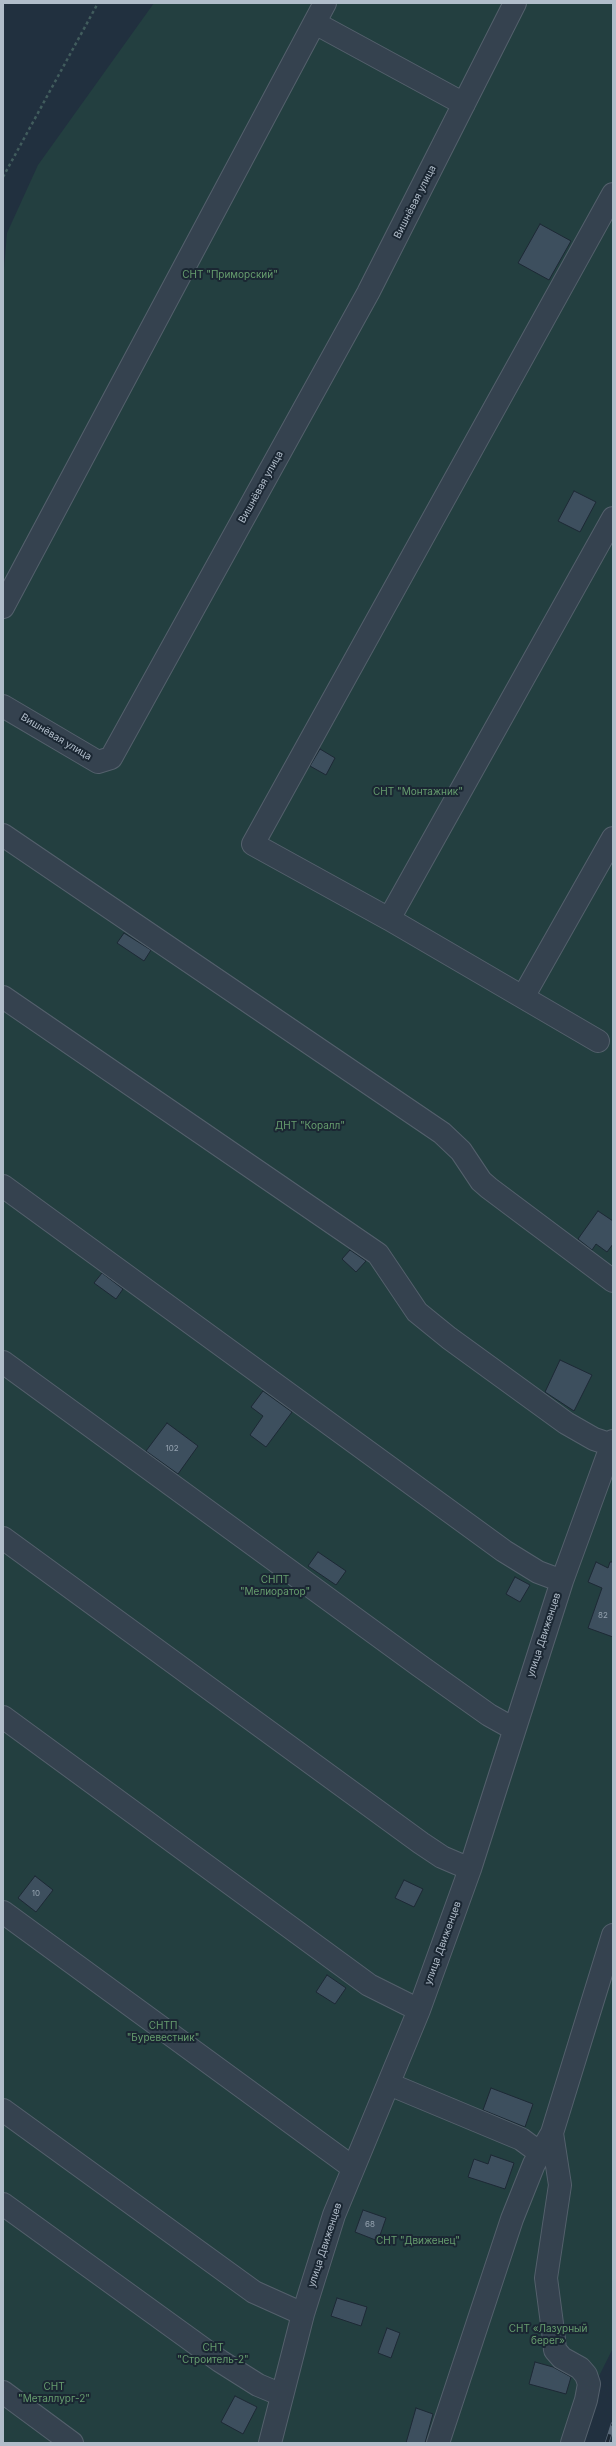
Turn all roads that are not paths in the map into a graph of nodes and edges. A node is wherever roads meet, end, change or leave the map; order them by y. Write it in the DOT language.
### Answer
graph roads {
  1 [pos="325,3"];
  2 [pos="515,3"];
  3 [pos="315,22"];
  4 [pos="464,104"];
  5 [pos="613,194"];
  6 [pos="613,518"];
  7 [pos="3,606"];
  8 [pos="3,706"];
  9 [pos="3,835"];
  10 [pos="613,838"];
  11 [pos="390,919"];
  12 [pos="3,996"];
  13 [pos="523,997"];
  14 [pos="598,1040"];
  15 [pos="3,1186"];
  16 [pos="613,1281"];
  17 [pos="3,1362"];
  18 [pos="612,1443"];
  19 [pos="3,1538"];
  20 [pos="562,1581"];
  21 [pos="3,1717"];
  22 [pos="514,1729"];
  23 [pos="470,1869"];
  24 [pos="3,1912"];
  25 [pos="613,1935"];
  26 [pos="419,2010"];
  27 [pos="389,2084"];
  28 [pos="3,2110"];
  29 [pos="552,2132"];
  30 [pos="540,2153"];
  31 [pos="352,2167"];
  32 [pos="3,2204"];
  33 [pos="303,2314"];
  34 [pos="3,2392"];
  35 [pos="282,2395"];
  36 [pos="72,2443"];
  37 [pos="270,2443"];
  38 [pos="438,2443"];
  39 [pos="572,2443"];
  1 -- 3 [label="street"];
  2 -- 4 [label="street, Вишнёвая улица"];
  3 -- 4 [label="street"];
  3 -- 7 [label="street"];
  4 -- 8 [label="street, Вишнёвая улица"];
  5 -- 11 [label="street"];
  6 -- 11 [label="street"];
  9 -- 16 [label="street"];
  10 -- 13 [label="street"];
  11 -- 13 [label="street"];
  12 -- 18 [label="street"];
  13 -- 14 [label="street"];
  15 -- 20 [label="street"];
  17 -- 22 [label="street"];
  18 -- 20 [label="street, улица Движенцев"];
  19 -- 23 [label="street"];
  20 -- 22 [label="street, улица Движенцев"];
  21 -- 26 [label="street"];
  22 -- 23 [label="street, улица Движенцев"];
  23 -- 26 [label="street, улица Движенцев"];
  24 -- 31 [label="street"];
  25 -- 29 [label="street"];
  26 -- 27 [label="street, улица Движенцев"];
  27 -- 30 [label="street"];
  27 -- 31 [label="street, улица Движенцев"];
  28 -- 33 [label="street"];
  29 -- 30 [label="street"];
  29 -- 39 [label="street"];
  30 -- 38 [label="street"];
  31 -- 33 [label="street, улица Движенцев"];
  32 -- 35 [label="street"];
  33 -- 35 [label="street, улица Движенцев"];
  34 -- 36 [label="street"];
  35 -- 37 [label="street, улица Движенцев"];
}
